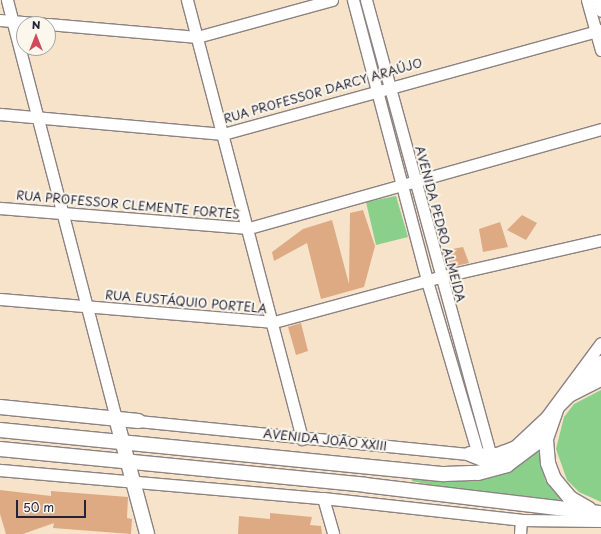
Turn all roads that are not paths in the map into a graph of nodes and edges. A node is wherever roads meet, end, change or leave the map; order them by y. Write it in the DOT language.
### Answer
graph roads {
  1 [pos="7,0"];
  2 [pos="187,0"];
  3 [pos="332,0"];
  4 [pos="353,0"];
  5 [pos="366,0"];
  6 [pos="587,0"];
  7 [pos="598,0"];
  8 [pos="601,11"];
  9 [pos="0,20"];
  10 [pos="12,21"];
  11 [pos="16,21"];
  12 [pos="56,25"];
  13 [pos="599,31"];
  14 [pos="197,37"];
  15 [pos="601,50"];
  16 [pos="390,85"];
  17 [pos="376,89"];
  18 [pos="0,114"];
  19 [pos="40,118"];
  20 [pos="601,129"];
  21 [pos="223,134"];
  22 [pos="414,179"];
  23 [pos="401,183"];
  24 [pos="0,208"];
  25 [pos="63,213"];
  26 [pos="249,228"];
  27 [pos="601,240"];
  28 [pos="440,277"];
  29 [pos="427,281"];
  30 [pos="0,299"];
  31 [pos="88,306"];
  32 [pos="274,322"];
  33 [pos="601,343"];
  34 [pos="601,363"];
  35 [pos="601,378"];
  36 [pos="583,385"];
  37 [pos="0,408"];
  38 [pos="116,418"];
  39 [pos="138,421"];
  40 [pos="550,423"];
  41 [pos="0,430"];
  42 [pos="302,439"];
  43 [pos="122,441"];
  44 [pos="0,449"];
  45 [pos="530,450"];
  46 [pos="474,454"];
  47 [pos="490,454"];
  48 [pos="127,462"];
  49 [pos="0,470"];
  50 [pos="134,483"];
  51 [pos="462,497"];
  52 [pos="323,498"];
  53 [pos="600,516"];
  54 [pos="560,518"];
  55 [pos="521,520"];
  56 [pos="147,534"];
  57 [pos="333,534"];
  58 [pos="520,534"];
  1 -- 10 [label="street"];
  2 -- 14 [label="street"];
  3 -- 14 [label="street"];
  4 -- 17 [label="street"];
  5 -- 16 [label="street, AVENIDA PEDRO ALMEIDA"];
  6 -- 13 [label="street"];
  7 -- 8 [label="street"];
  9 -- 10 [label="street"];
  10 -- 11 [label="street"];
  10 -- 19 [label="street"];
  12 -- 14 [label="street"];
  13 -- 15 [label="street"];
  13 -- 16 [label="street, RUA PROFESSOR DARCY ARAÚJO"];
  14 -- 21 [label="street"];
  16 -- 17 [label="street, RUA PROFESSOR DARCY ARAÚJO"];
  16 -- 22 [label="street, AVENIDA PEDRO ALMEIDA"];
  17 -- 21 [label="street, RUA PROFESSOR DARCY ARAÚJO"];
  17 -- 23 [label="street"];
  18 -- 19 [label="street, RUA PROFESSOR DARCY ARAÚJO"];
  19 -- 21 [label="street, RUA PROFESSOR DARCY ARAÚJO"];
  19 -- 25 [label="street"];
  20 -- 22 [label="street, RUA PROFESSOR CLEMENTE FORTES"];
  21 -- 26 [label="street"];
  22 -- 23 [label="street, RUA PROFESSOR CLEMENTE FORTES"];
  22 -- 28 [label="street, AVENIDA PEDRO ALMEIDA"];
  23 -- 26 [label="street, RUA PROFESSOR CLEMENTE FORTES"];
  23 -- 29 [label="street"];
  24 -- 25 [label="street, RUA PROFESSOR CLEMENTE FORTES"];
  25 -- 26 [label="street, RUA PROFESSOR CLEMENTE FORTES"];
  25 -- 31 [label="street"];
  26 -- 32 [label="street"];
  27 -- 28 [label="street, RUA EUSTÁQUIO PORTELA"];
  28 -- 29 [label="street, RUA EUSTÁQUIO PORTELA"];
  28 -- 47 [label="street, AVENIDA PEDRO ALMEIDA"];
  29 -- 32 [label="street, RUA EUSTÁQUIO PORTELA"];
  29 -- 46 [label="street"];
  30 -- 31 [label="street, RUA EUSTÁQUIO PORTELA"];
  31 -- 32 [label="street, RUA EUSTÁQUIO PORTELA"];
  31 -- 38 [label="street"];
  32 -- 42 [label="street"];
  33 -- 47 [label="street, AVENIDA JOÃO XXIII"];
  34 -- 36 [label="main road"];
  35 -- 36 [label="main road"];
  36 -- 40 [label="main road"];
  37 -- 38 [label="main road, AVENIDA JOÃO XXIII"];
  38 -- 39 [label="main road, AVENIDA JOÃO XXIII"];
  38 -- 43 [label="main road"];
  39 -- 42 [label="street, AVENIDA JOÃO XXIII"];
  40 -- 45 [label="main road, AVENIDA JOÃO XXIII"];
  40 -- 53 [label="main road"];
  41 -- 43 [label="main road, AVENIDA JOÃO XXIII"];
  42 -- 46 [label="street, AVENIDA JOÃO XXIII"];
  43 -- 45 [label="main road, AVENIDA JOÃO XXIII"];
  43 -- 48 [label="main road"];
  44 -- 48 [label="main road"];
  45 -- 46 [label="main road"];
  46 -- 47 [label="street, AVENIDA JOÃO XXIII"];
  48 -- 50 [label="main road"];
  48 -- 51 [label="main road"];
  49 -- 50 [label="street"];
  50 -- 52 [label="street"];
  50 -- 56 [label="main road"];
  51 -- 53 [label="main road"];
  51 -- 54 [label="main road"];
  52 -- 55 [label="street"];
  52 -- 57 [label="street"];
  53 -- 54 [label="street"];
  54 -- 55 [label="street"];
  55 -- 58 [label="street"];
}
